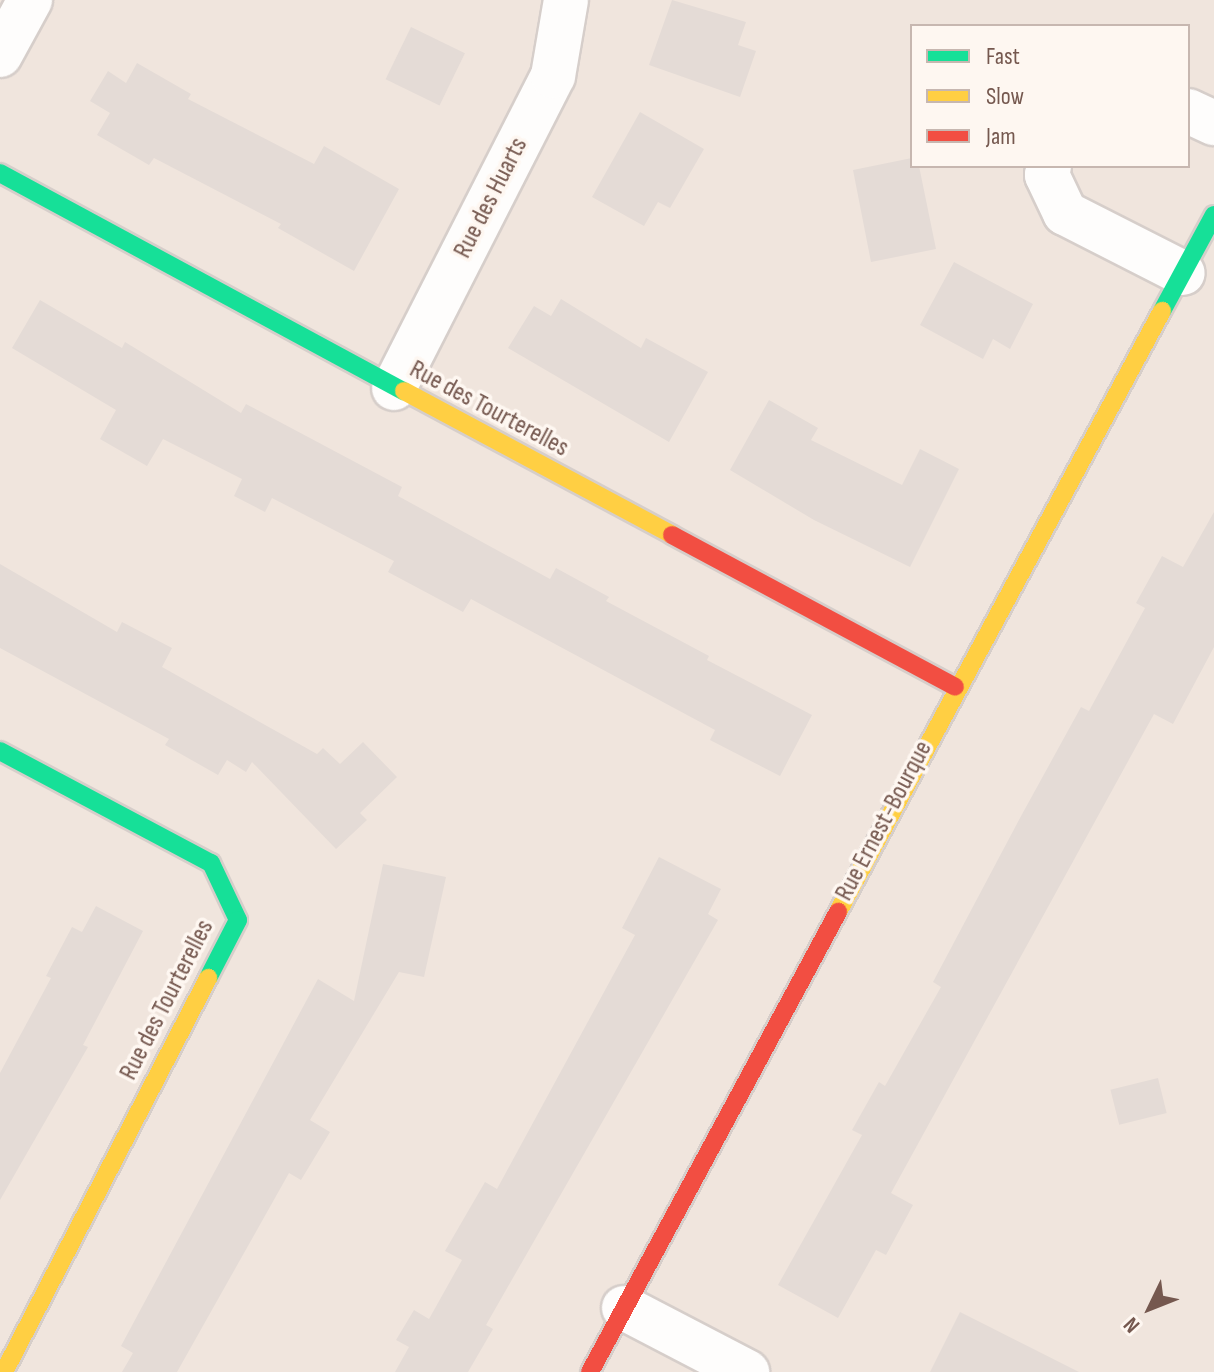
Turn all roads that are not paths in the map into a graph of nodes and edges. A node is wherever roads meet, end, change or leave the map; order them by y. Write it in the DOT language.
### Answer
graph roads {
  1 [pos="30,0"];
  2 [pos="566,0"];
  3 [pos="0,55"];
  4 [pos="1190,112"];
  5 [pos="1214,123"];
  6 [pos="1049,168"];
  7 [pos="0,173"];
  8 [pos="1214,215"];
  9 [pos="1183,273"];
  10 [pos="394,388"];
  11 [pos="955,687"];
  12 [pos="0,751"];
  13 [pos="624,1308"];
  14 [pos="4,1372"];
  15 [pos="590,1372"];
  16 [pos="747,1372"];
  1 -- 3 [label="street"];
  2 -- 10 [label="street, Rue des Huarts"];
  4 -- 5 [label="street"];
  6 -- 9 [label="street"];
  7 -- 10 [label="street, Rue des Tourterelles"];
  8 -- 9 [label="street, Rue Ernest-Bourque"];
  9 -- 11 [label="street, Rue Ernest-Bourque"];
  10 -- 11 [label="street, Rue des Tourterelles"];
  11 -- 13 [label="street, Rue Ernest-Bourque"];
  12 -- 14 [label="street, Rue des Tourterelles"];
  13 -- 15 [label="street, Rue Ernest-Bourque"];
  13 -- 16 [label="street"];
}
